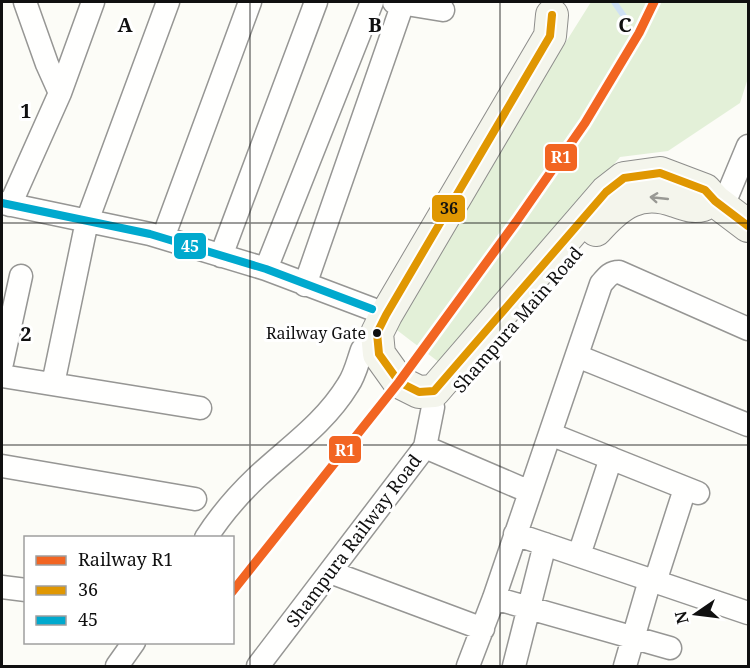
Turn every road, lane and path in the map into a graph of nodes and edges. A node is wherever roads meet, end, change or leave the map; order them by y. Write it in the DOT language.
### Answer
graph roads {
  1 [pos="25,2"];
  2 [pos="93,2"];
  3 [pos="168,2"];
  4 [pos="250,2"];
  5 [pos="316,2"];
  6 [pos="372,2"];
  7 [pos="398,2"];
  8 [pos="557,8"];
  9 [pos="443,10"];
  10 [pos="60,93"];
  11 [pos="748,146"];
  12 [pos="2,180"];
  13 [pos="6,204"];
  14 [pos="719,204"];
  15 [pos="87,221"];
  16 [pos="748,226"];
  17 [pos="163,238"];
  18 [pos="222,256"];
  19 [pos="266,269"];
  20 [pos="21,276"];
  21 [pos="305,285"];
  22 [pos="372,309"];
  23 [pos="748,329"];
  24 [pos="362,350"];
  25 [pos="577,356"];
  26 [pos="2,363"];
  27 [pos="2,376"];
  28 [pos="53,384"];
  29 [pos="433,407"];
  30 [pos="200,408"];
  31 [pos="748,425"];
  32 [pos="550,434"];
  33 [pos="425,447"];
  34 [pos="611,458"];
  35 [pos="2,466"];
  36 [pos="530,492"];
  37 [pos="195,499"];
  38 [pos="515,534"];
  39 [pos="207,536"];
  40 [pos="545,544"];
  41 [pos="579,555"];
  42 [pos="330,572"];
  43 [pos="652,581"];
  44 [pos="2,587"];
  45 [pos="24,590"];
  46 [pos="494,598"];
  47 [pos="528,608"];
  48 [pos="748,613"];
  49 [pos="483,629"];
  50 [pos="634,639"];
  51 [pos="133,644"];
  52 [pos="670,648"];
  53 [pos="117,666"];
  54 [pos="258,666"];
  55 [pos="468,666"];
  56 [pos="513,666"];
  57 [pos="625,666"];
  1 -- 10 [label="street"];
  2 -- 10 [label="street"];
  3 -- 15 [label="street"];
  4 -- 17 [label="street"];
  5 -- 18 [label="street"];
  6 -- 19 [label="street"];
  7 -- 9 [label="street"];
  7 -- 21 [label="street"];
  8 -- 14 [label="street, Shampura Main Road"];
  8 -- 22 [label="street, Shampura Main Road"];
  10 -- 13 [label="street"];
  11 -- 14 [label="street"];
  12 -- 13 [label="street"];
  13 -- 15 [label="street"];
  14 -- 16 [label="street, Shampura Main Road"];
  14 -- 29 [label="street, Shampura Main Road, one-way"];
  15 -- 17 [label="street"];
  15 -- 28 [label="street"];
  17 -- 18 [label="street"];
  18 -- 19 [label="street"];
  19 -- 21 [label="street"];
  20 -- 26 [label="street"];
  21 -- 22 [label="street"];
  22 -- 24 [label="street, Shampura Main Road"];
  23 -- 25 [label="street"];
  24 -- 29 [label="street"];
  24 -- 39 [label="street"];
  25 -- 31 [label="street"];
  25 -- 32 [label="street"];
  27 -- 28 [label="street"];
  28 -- 30 [label="street"];
  29 -- 33 [label="street, Shampura Railway Road"];
  32 -- 34 [label="street"];
  32 -- 36 [label="street"];
  33 -- 36 [label="street"];
  33 -- 42 [label="street, Shampura Railway Road"];
  34 -- 41 [label="street"];
  34 -- 43 [label="street"];
  35 -- 37 [label="street"];
  36 -- 38 [label="street"];
  38 -- 40 [label="street"];
  38 -- 46 [label="street"];
  40 -- 41 [label="street"];
  40 -- 47 [label="street"];
  41 -- 43 [label="street"];
  42 -- 49 [label="street"];
  42 -- 54 [label="street, Shampura Railway Road"];
  43 -- 48 [label="street"];
  43 -- 50 [label="street"];
  44 -- 45 [label="street"];
  46 -- 47 [label="street"];
  46 -- 49 [label="street"];
  47 -- 50 [label="street"];
  47 -- 56 [label="street"];
  49 -- 55 [label="street"];
  50 -- 52 [label="street"];
  50 -- 57 [label="street"];
  51 -- 53 [label="street"];
}
